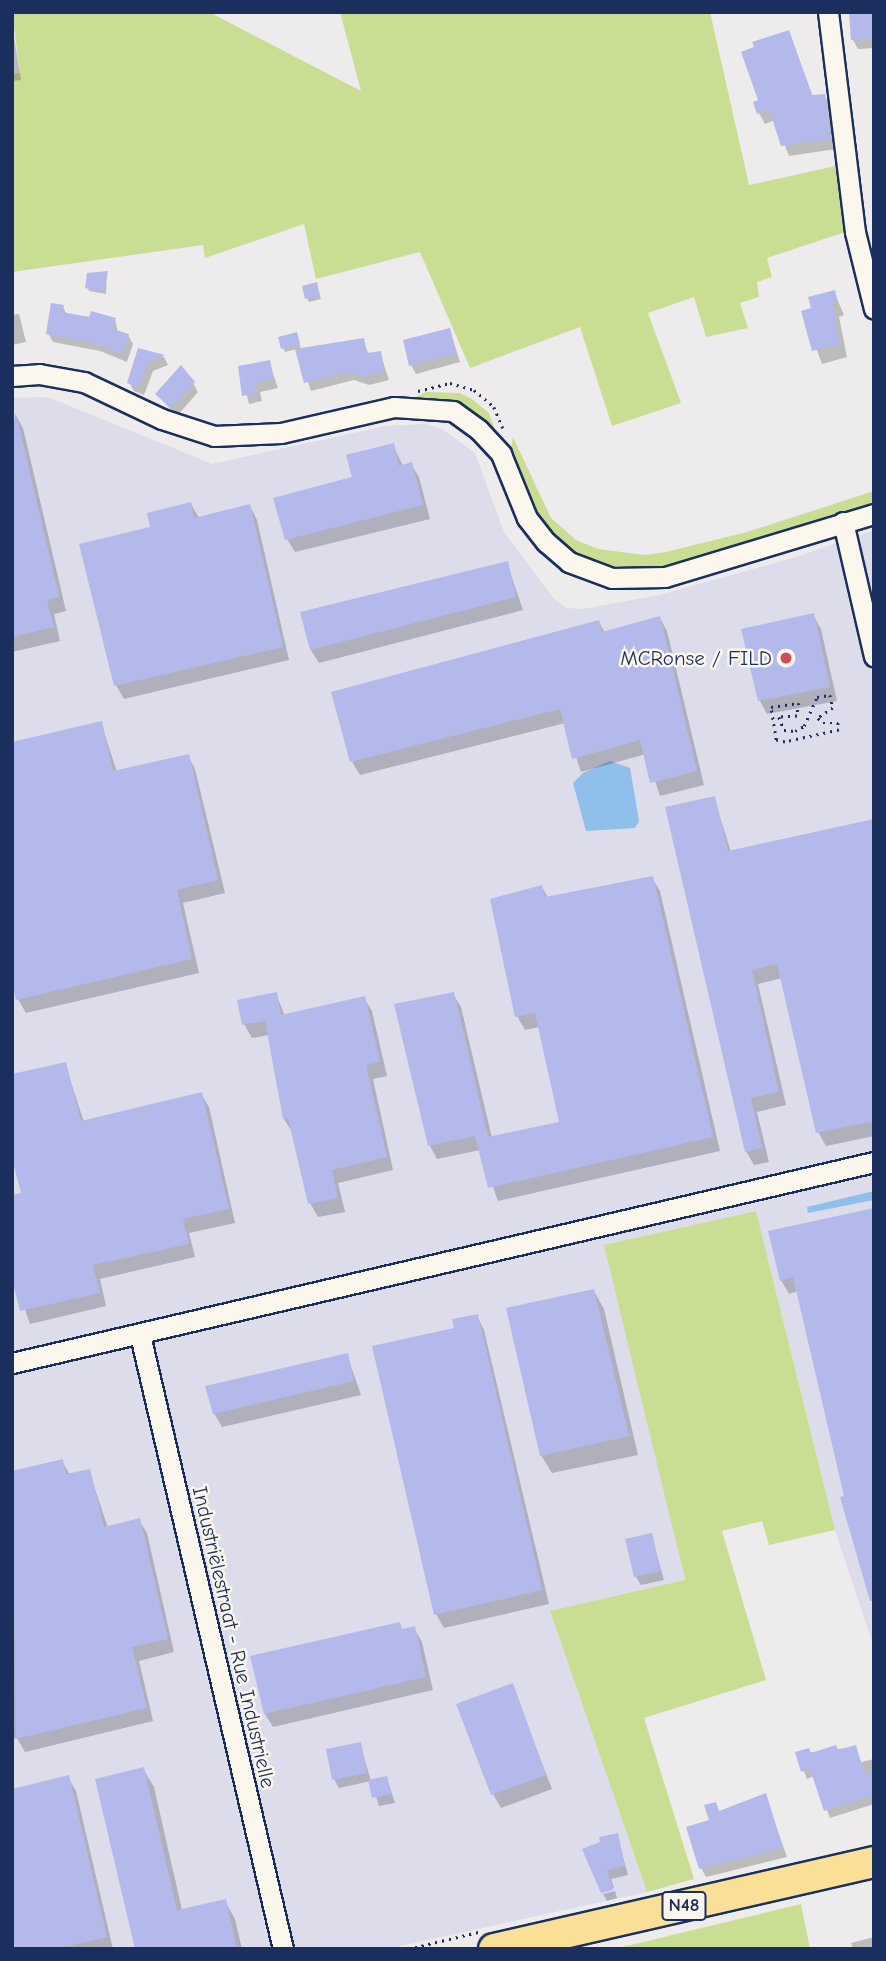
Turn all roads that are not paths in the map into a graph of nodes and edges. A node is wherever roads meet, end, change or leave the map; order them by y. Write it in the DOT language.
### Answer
graph roads {
  1 [pos="828,12"];
  2 [pos="874,309"];
  3 [pos="12,376"];
  4 [pos="874,514"];
  5 [pos="843,523"];
  6 [pos="874,656"];
  7 [pos="874,1162"];
  8 [pos="140,1335"];
  9 [pos="12,1363"];
  10 [pos="874,1862"];
  11 [pos="283,1949"];
  12 [pos="494,1949"];
  1 -- 2 [label="street"];
  3 -- 5 [label="street"];
  4 -- 5 [label="street"];
  5 -- 6 [label="street"];
  7 -- 8 [label="street"];
  8 -- 9 [label="street"];
  8 -- 11 [label="street, Industriëlestraat - Rue Industrielle"];
  10 -- 12 [label="main road, N48"];
}
